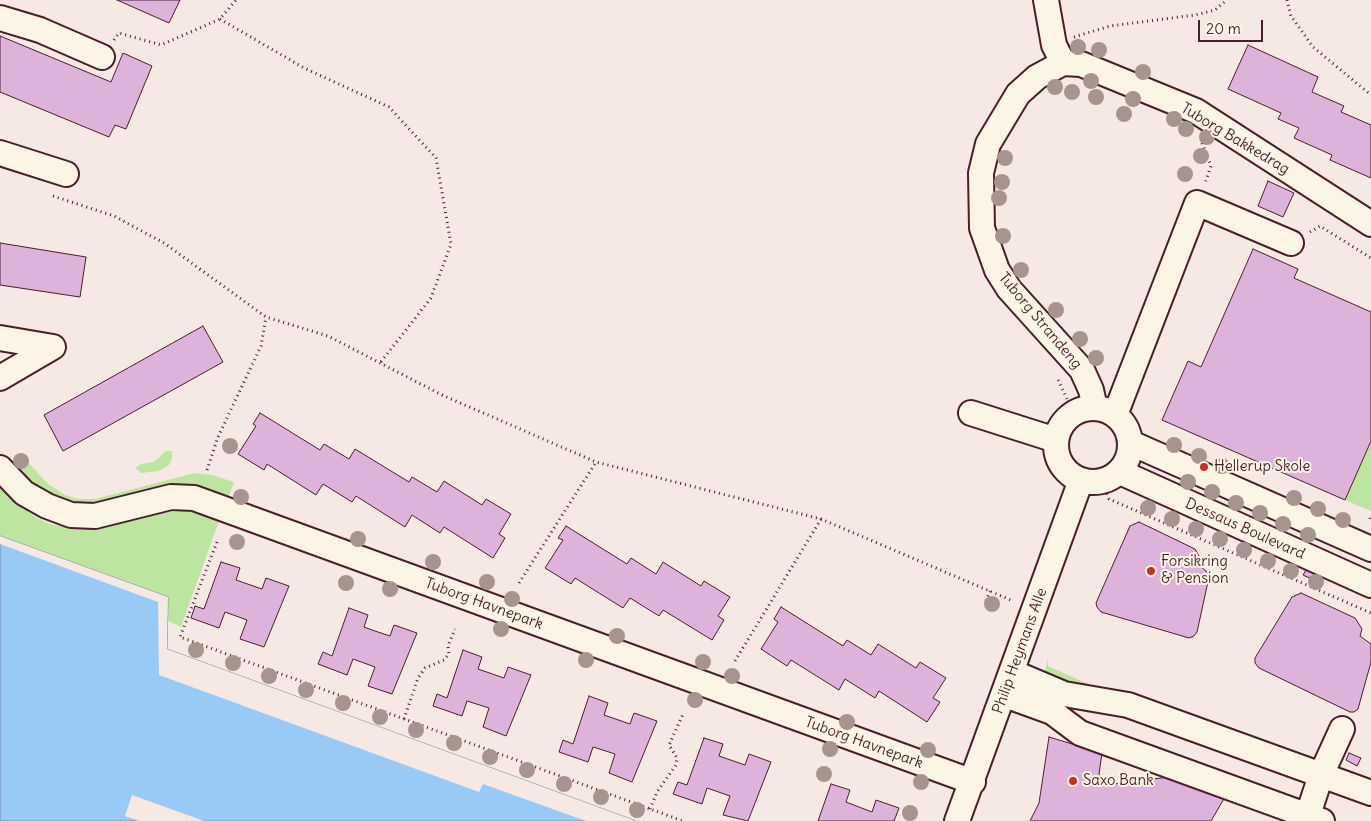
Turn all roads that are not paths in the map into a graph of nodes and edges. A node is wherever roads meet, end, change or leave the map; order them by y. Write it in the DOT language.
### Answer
graph roads {
  1 [pos="1046,0"];
  2 [pos="0,18"];
  3 [pos="1059,54"];
  4 [pos="102,57"];
  5 [pos="0,153"];
  6 [pos="66,174"];
  7 [pos="1371,224"];
  8 [pos="1291,243"];
  9 [pos="0,338"];
  10 [pos="0,378"];
  11 [pos="1095,412"];
  12 [pos="971,413"];
  13 [pos="1056,440"];
  14 [pos="1131,444"];
  15 [pos="0,468"];
  16 [pos="1100,478"];
  17 [pos="1371,549"];
  18 [pos="1371,585"];
  19 [pos="1012,672"];
  20 [pos="1005,695"];
  21 [pos="1058,703"];
  22 [pos="1342,730"];
  23 [pos="1237,766"];
  24 [pos="1321,775"];
  25 [pos="973,782"];
  26 [pos="1371,793"];
  27 [pos="1312,819"];
  28 [pos="957,821"];
  1 -- 3 [label="street"];
  2 -- 4 [label="street"];
  3 -- 7 [label="street, Tuborg Bakkedrag"];
  3 -- 11 [label="street, Tuborg Strandeng"];
  5 -- 6 [label="street"];
  8 -- 11 [label="street"];
  9 -- 10 [label="street"];
  11 -- 13 [label="street"];
  11 -- 14 [label="street"];
  12 -- 13 [label="street"];
  13 -- 16 [label="street"];
  14 -- 16 [label="street"];
  14 -- 17 [label="street"];
  15 -- 25 [label="street, Tuborg Havnepark"];
  16 -- 18 [label="street, Dessaus Boulevard"];
  16 -- 19 [label="street, Philip Heymans Alle"];
  19 -- 20 [label="street, Philip Heymans Alle"];
  19 -- 21 [label="street"];
  20 -- 21 [label="street"];
  20 -- 25 [label="street, Philip Heymans Alle"];
  21 -- 23 [label="street"];
  21 -- 24 [label="street"];
  21 -- 27 [label="street"];
  22 -- 24 [label="street"];
  24 -- 26 [label="street"];
  24 -- 27 [label="street"];
  25 -- 28 [label="street, Philip Heymans Alle"];
}
